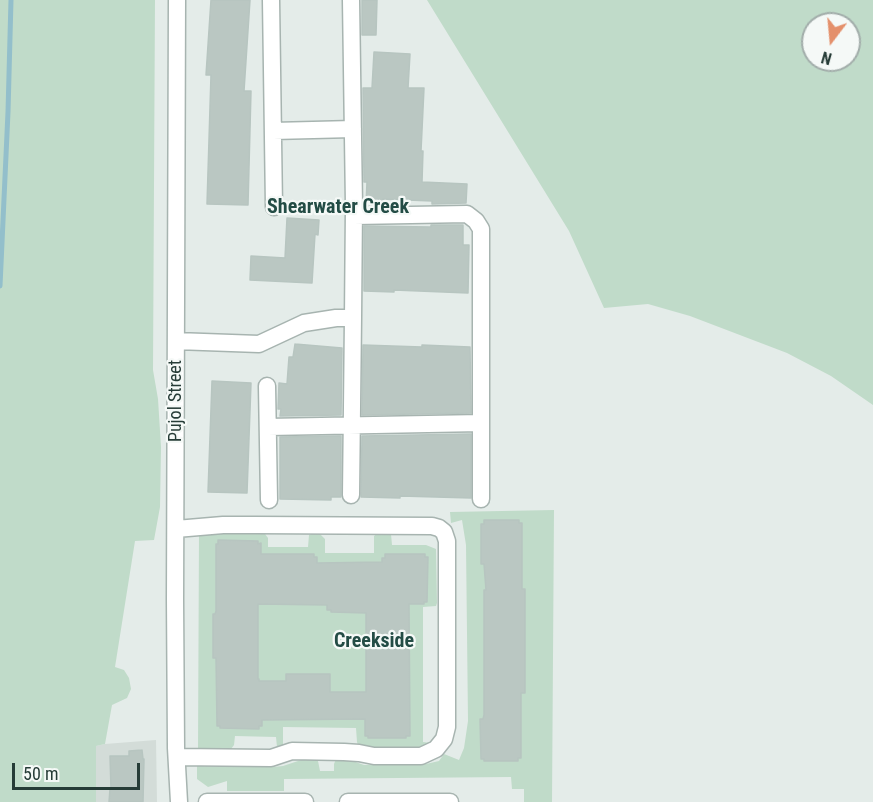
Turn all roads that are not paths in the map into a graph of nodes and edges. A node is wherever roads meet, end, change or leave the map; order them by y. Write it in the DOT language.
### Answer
graph roads {
  1 [pos="177,0"];
  2 [pos="271,0"];
  3 [pos="351,0"];
  4 [pos="353,129"];
  5 [pos="273,131"];
  6 [pos="274,207"];
  7 [pos="354,216"];
  8 [pos="353,318"];
  9 [pos="176,341"];
  10 [pos="267,386"];
  11 [pos="481,423"];
  12 [pos="352,425"];
  13 [pos="268,426"];
  14 [pos="351,495"];
  15 [pos="481,499"];
  16 [pos="269,500"];
  17 [pos="176,529"];
  18 [pos="177,757"];
  19 [pos="179,802"];
  20 [pos="207,802"];
  21 [pos="258,802"];
  22 [pos="305,802"];
  23 [pos="348,802"];
  24 [pos="450,802"];
  1 -- 9 [label="street, Pujol Street"];
  2 -- 5 [label="street"];
  3 -- 4 [label="street"];
  4 -- 5 [label="street"];
  4 -- 7 [label="street"];
  5 -- 6 [label="street"];
  7 -- 8 [label="street"];
  7 -- 11 [label="street"];
  8 -- 9 [label="street"];
  8 -- 12 [label="street"];
  9 -- 17 [label="street, Pujol Street"];
  10 -- 13 [label="street"];
  11 -- 12 [label="street"];
  11 -- 15 [label="street"];
  12 -- 13 [label="street"];
  12 -- 14 [label="street"];
  13 -- 16 [label="street"];
  17 -- 18 [label="street, Pujol Street"];
  17 -- 18 [label="street"];
  18 -- 19 [label="street, Pujol Street"];
  20 -- 21 [label="street"];
  21 -- 22 [label="street"];
  23 -- 24 [label="street"];
}
